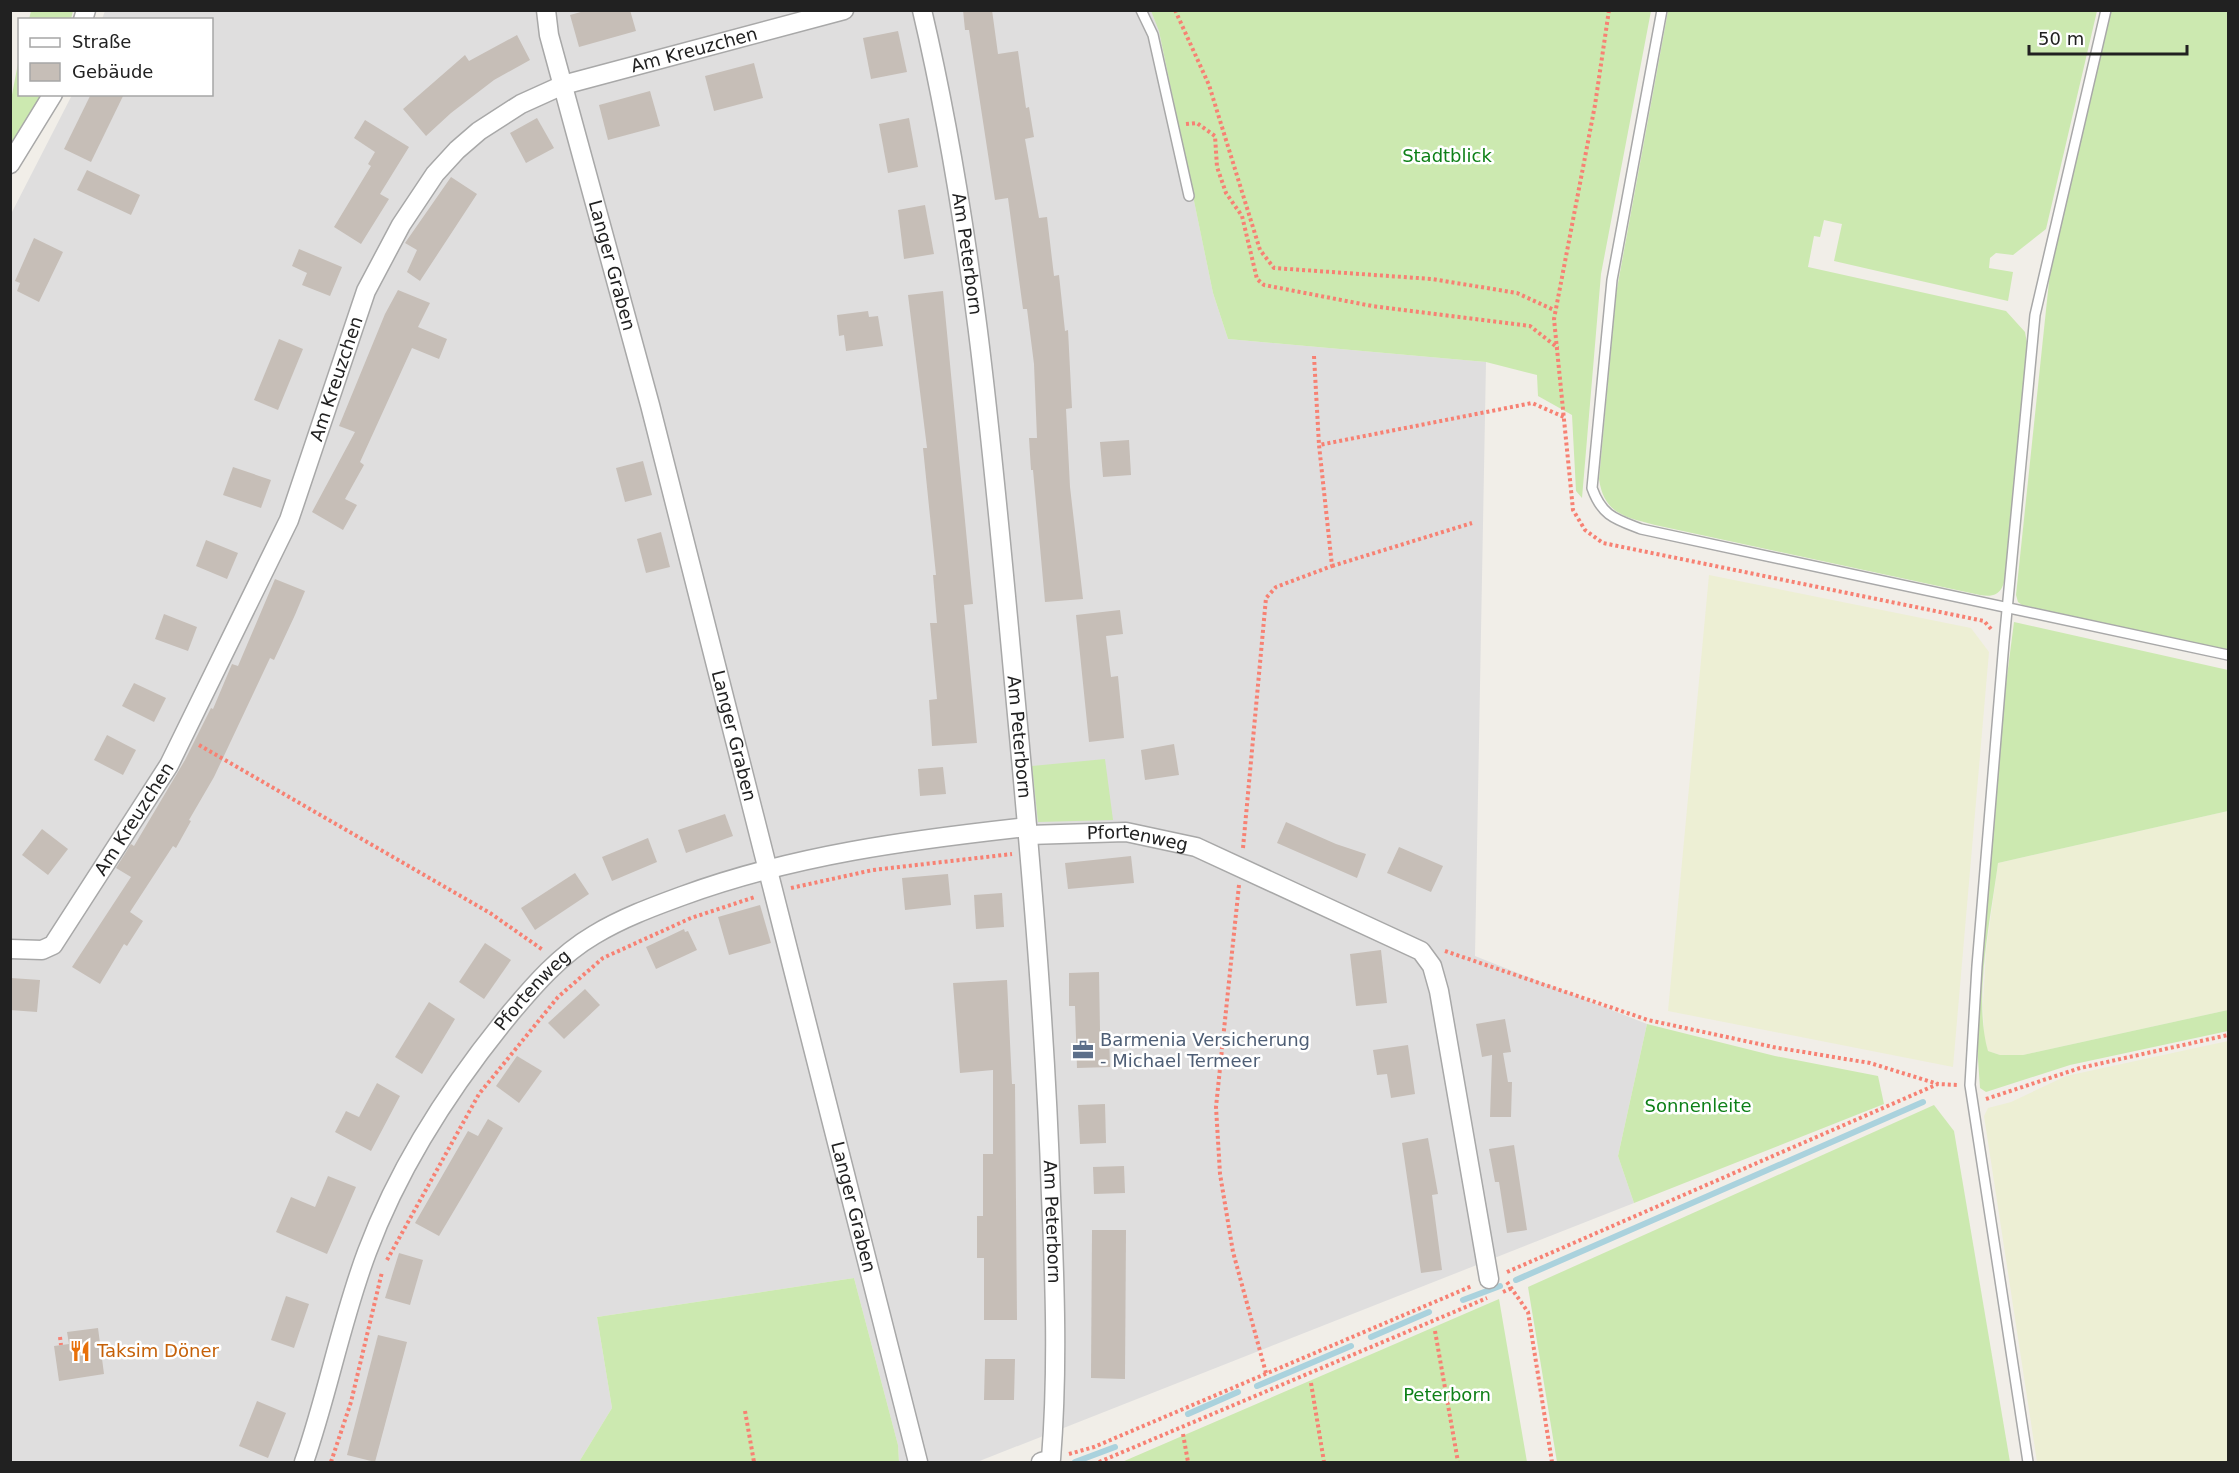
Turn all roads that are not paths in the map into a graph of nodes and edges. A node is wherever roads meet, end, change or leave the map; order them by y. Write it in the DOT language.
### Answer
graph roads {
  1 [pos="546,10"];
  2 [pos="844,10"];
  3 [pos="922,10"];
  4 [pos="1141,10"];
  5 [pos="1662,10"];
  6 [pos="2106,10"];
  7 [pos="563,85"];
  8 [pos="52,96"];
  9 [pos="13,161"];
  10 [pos="1189,196"];
  11 [pos="2008,606"];
  12 [pos="2229,655"];
  13 [pos="1028,838"];
  14 [pos="766,869"];
  15 [pos="10,949"];
  16 [pos="1489,1279"];
  17 [pos="1046,1461"];
  18 [pos="304,1462"];
  19 [pos="918,1462"];
  20 [pos="2028,1462"];
  1 -- 7 [label="street, Langer Graben"];
  2 -- 7 [label="street, Am Kreuzchen"];
  3 -- 13 [label="street, Am Peterborn"];
  4 -- 10 [label="lane"];
  5 -- 11 [label="lane"];
  6 -- 11 [label="lane"];
  7 -- 14 [label="street, Langer Graben"];
  7 -- 15 [label="street, Am Kreuzchen"];
  8 -- 9 [label="street"];
  11 -- 12 [label="lane"];
  11 -- 20 [label="lane"];
  13 -- 14 [label="street, Pfortenweg"];
  13 -- 16 [label="street, Pfortenweg"];
  13 -- 17 [label="street, Am Peterborn"];
  14 -- 18 [label="street, Pfortenweg"];
  14 -- 19 [label="street, Langer Graben"];
}
